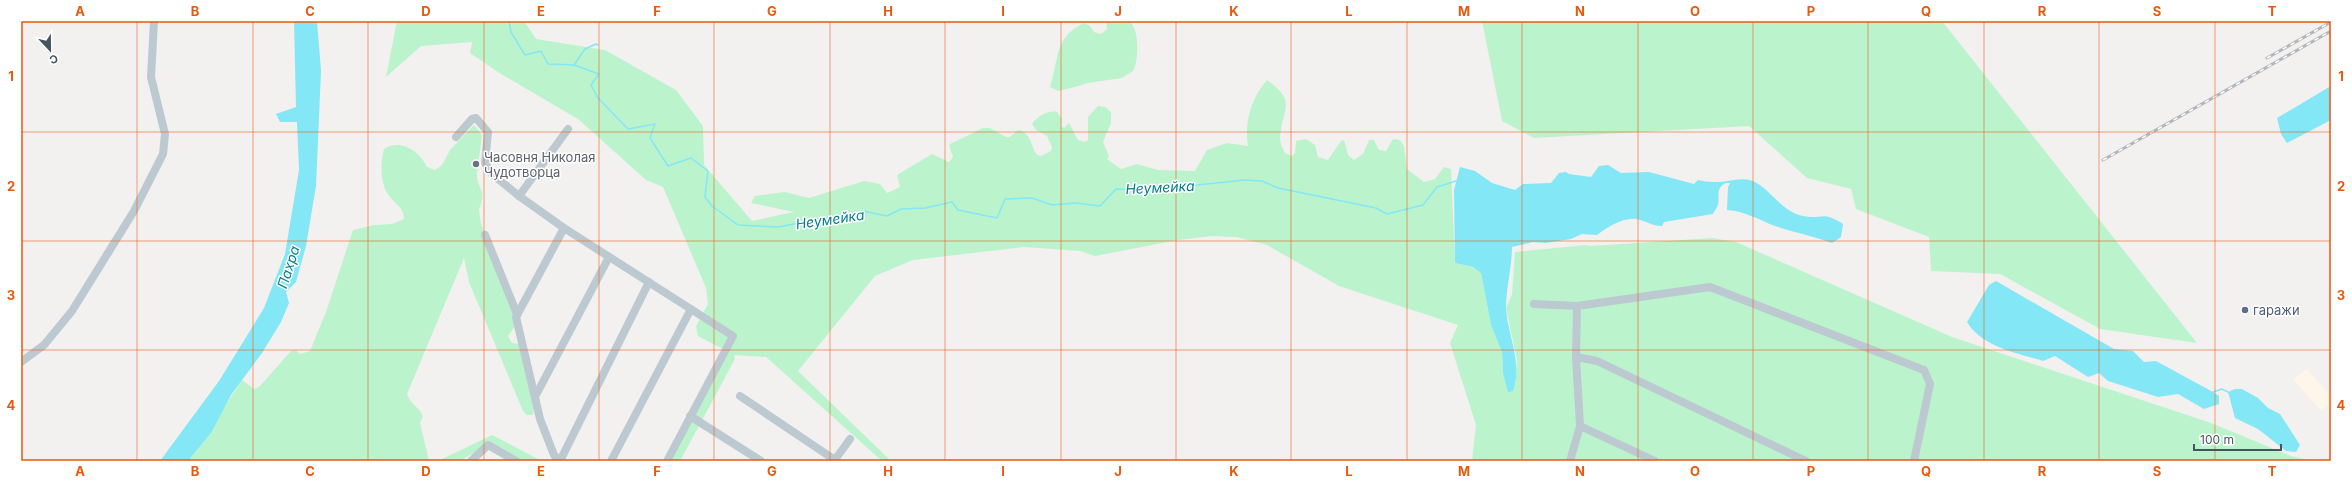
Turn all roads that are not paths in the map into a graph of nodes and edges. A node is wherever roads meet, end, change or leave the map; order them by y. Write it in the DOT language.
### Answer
graph roads {
  1 [pos="154,21"];
  2 [pos="568,130"];
  3 [pos="456,137"];
  4 [pos="519,196"];
  5 [pos="564,228"];
  6 [pos="485,235"];
  7 [pos="609,257"];
  8 [pos="649,282"];
  9 [pos="1534,304"];
  10 [pos="1577,306"];
  11 [pos="691,309"];
  12 [pos="517,314"];
  13 [pos="1576,357"];
  14 [pos="21,362"];
  15 [pos="536,396"];
  16 [pos="740,396"];
  17 [pos="690,416"];
  18 [pos="1580,426"];
  19 [pos="850,439"];
  20 [pos="834,460"];
  21 [pos="471,461"];
  22 [pos="516,461"];
  23 [pos="560,461"];
  24 [pos="611,461"];
  25 [pos="667,461"];
  26 [pos="761,461"];
  27 [pos="1570,461"];
  28 [pos="1655,461"];
  29 [pos="1806,461"];
  30 [pos="1914,461"];
  1 -- 14 [label="street"];
  2 -- 4 [label="street"];
  3 -- 4 [label="street"];
  4 -- 5 [label="street"];
  5 -- 7 [label="street"];
  5 -- 12 [label="street"];
  6 -- 12 [label="street"];
  7 -- 8 [label="street"];
  7 -- 15 [label="street"];
  8 -- 11 [label="street"];
  8 -- 23 [label="street"];
  9 -- 10 [label="street"];
  10 -- 13 [label="street"];
  10 -- 30 [label="street"];
  11 -- 17 [label="street"];
  11 -- 24 [label="street"];
  12 -- 15 [label="street"];
  13 -- 18 [label="street"];
  13 -- 29 [label="street"];
  15 -- 23 [label="street"];
  16 -- 20 [label="street"];
  17 -- 25 [label="street"];
  17 -- 26 [label="street"];
  18 -- 27 [label="street"];
  18 -- 28 [label="street"];
  19 -- 20 [label="street"];
  21 -- 22 [label="street"];
}
